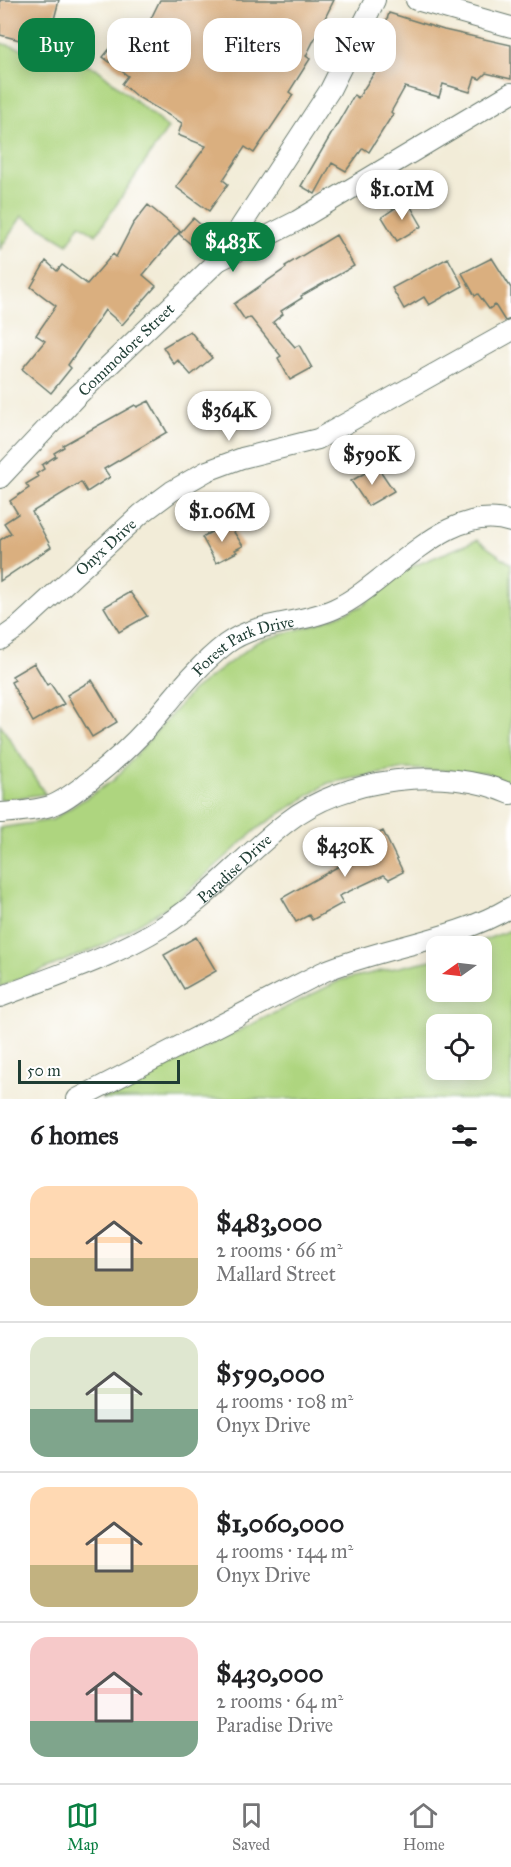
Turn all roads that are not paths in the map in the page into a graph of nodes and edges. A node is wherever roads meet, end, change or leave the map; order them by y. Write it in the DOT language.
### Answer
graph roads {
  1 [pos="375,0"];
  2 [pos="417,0"];
  3 [pos="511,27"];
  4 [pos="511,93"];
  5 [pos="218,261"];
  6 [pos="511,331"];
  7 [pos="0,478"];
  8 [pos="511,522"];
  9 [pos="0,640"];
  10 [pos="511,794"];
  11 [pos="0,813"];
  12 [pos="511,907"];
  13 [pos="0,997"];
  14 [pos="76,1099"];
  1 -- 5 [label="street, Commodore Street"];
  2 -- 3 [label="street"];
  4 -- 5 [label="street"];
  5 -- 7 [label="street, Commodore Street"];
  6 -- 9 [label="street, Onyx Drive"];
  8 -- 11 [label="street, Forest Park Drive"];
  10 -- 13 [label="street, Paradise Drive"];
  12 -- 14 [label="street"];
}
